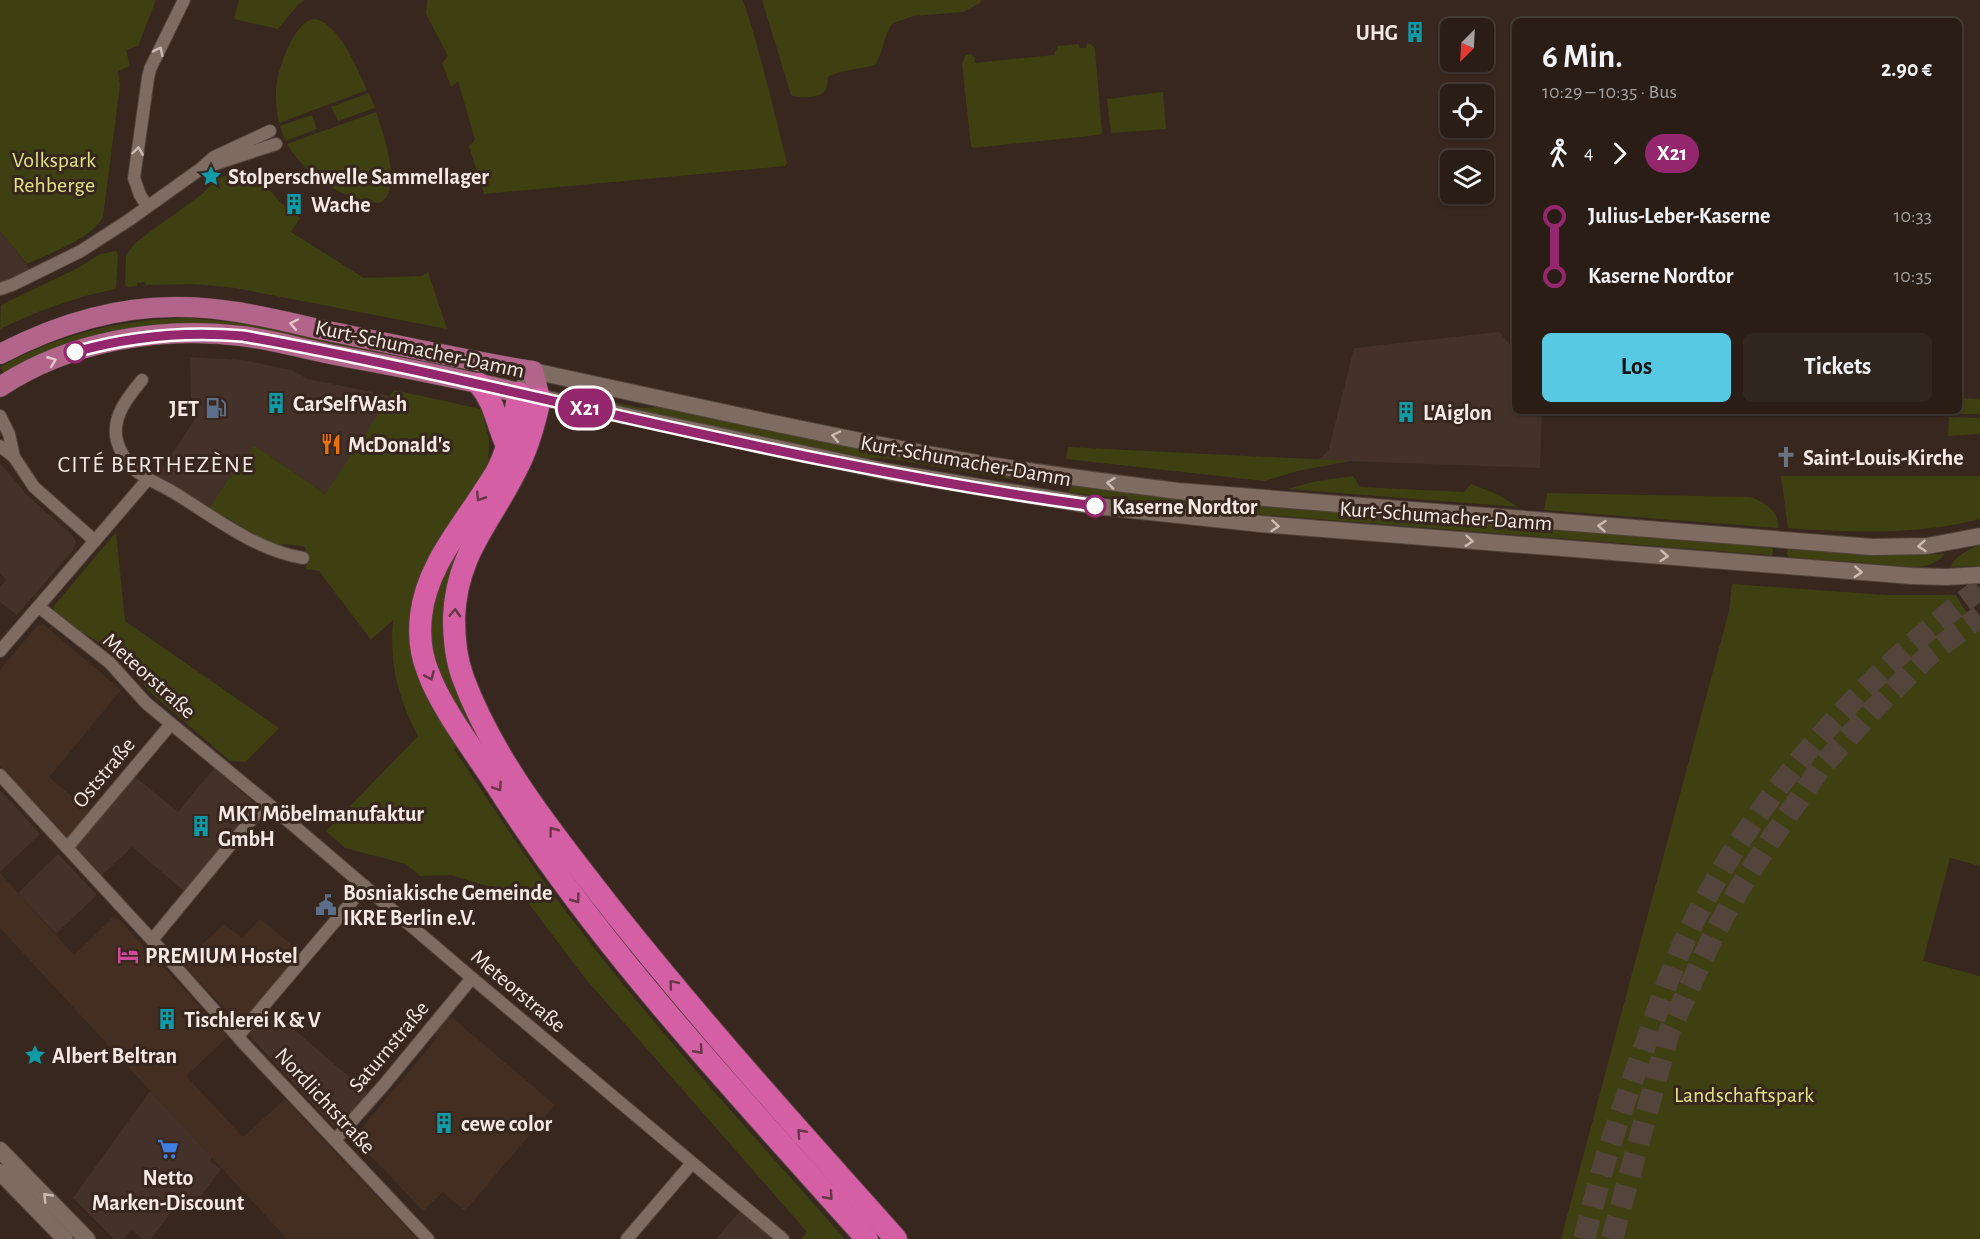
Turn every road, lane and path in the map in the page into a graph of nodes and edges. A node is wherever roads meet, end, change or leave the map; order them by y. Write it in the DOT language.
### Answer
graph roads {
  1 [pos="184,0"];
  2 [pos="270,131"];
  3 [pos="276,144"];
  4 [pos="199,170"];
  5 [pos="147,206"];
  6 [pos="6,287"];
  7 [pos="0,294"];
  8 [pos="0,354"];
  9 [pos="533,371"];
  10 [pos="142,380"];
  11 [pos="479,384"];
  12 [pos="0,387"];
  13 [pos="529,395"];
  14 [pos="0,416"];
  15 [pos="0,446"];
  16 [pos="507,446"];
  17 [pos="14,458"];
  18 [pos="1054,475"];
  19 [pos="148,479"];
  20 [pos="1050,500"];
  21 [pos="1980,536"];
  22 [pos="95,541"];
  23 [pos="303,558"];
  24 [pos="1980,575"];
  25 [pos="39,607"];
  26 [pos="0,651"];
  27 [pos="171,724"];
  28 [pos="0,775"];
  29 [pos="266,802"];
  30 [pos="67,848"];
  31 [pos="364,886"];
  32 [pos="152,940"];
  33 [pos="472,978"];
  34 [pos="238,1036"];
  35 [pos="335,1140"];
  36 [pos="0,1150"];
  37 [pos="692,1163"];
  38 [pos="0,1172"];
  39 [pos="62,1228"];
  40 [pos="87,1239"];
  41 [pos="428,1239"];
  42 [pos="627,1239"];
  43 [pos="783,1239"];
  44 [pos="867,1239"];
  45 [pos="896,1239"];
  5 -- 1 [label="street, one-way"];
  2 -- 4 [label="street"];
  3 -- 4 [label="street"];
  4 -- 5 [label="street"];
  5 -- 6 [label="street"];
  6 -- 7 [label="street"];
  9 -- 8 [label="main road, Kurt-Schumacher-Damm, one-way"];
  9 -- 13 [label="main road"];
  18 -- 9 [label="main road, Kurt-Schumacher-Damm, one-way"];
  10 -- 19 [label="street"];
  12 -- 11 [label="main road, Kurt-Schumacher-Damm, one-way"];
  11 -- 13 [label="main road, Kurt-Schumacher-Damm"];
  11 -- 16 [label="highway"];
  13 -- 16 [label="highway"];
  13 -- 20 [label="main road, Kurt-Schumacher-Damm"];
  45 -- 13 [label="highway, one-way"];
  14 -- 17 [label="street"];
  15 -- 17 [label="street"];
  16 -- 44 [label="highway, one-way"];
  17 -- 22 [label="street"];
  18 -- 20 [label="main road"];
  21 -- 18 [label="main road, Kurt-Schumacher-Damm, one-way"];
  19 -- 22 [label="street"];
  19 -- 23 [label="street"];
  20 -- 24 [label="main road, Kurt-Schumacher-Damm, one-way"];
  22 -- 25 [label="street"];
  25 -- 26 [label="street"];
  25 -- 27 [label="street, Meteorstraße"];
  27 -- 29 [label="street, Meteorstraße"];
  27 -- 30 [label="street, Oststraße"];
  28 -- 30 [label="street, Nordlichtstraße"];
  29 -- 31 [label="street, Meteorstraße"];
  29 -- 32 [label="street"];
  30 -- 32 [label="street, Nordlichtstraße"];
  31 -- 33 [label="street, Meteorstraße"];
  31 -- 34 [label="street"];
  32 -- 34 [label="street, Nordlichtstraße"];
  33 -- 35 [label="street, Saturnstraße"];
  33 -- 37 [label="street, Meteorstraße"];
  34 -- 35 [label="street, Nordlichtstraße"];
  35 -- 41 [label="street, Nordlichtstraße"];
  39 -- 36 [label="main road, one-way"];
  37 -- 42 [label="street"];
  37 -- 43 [label="street, Meteorstraße"];
  38 -- 39 [label="main road"];
  39 -- 40 [label="main road"];
}
